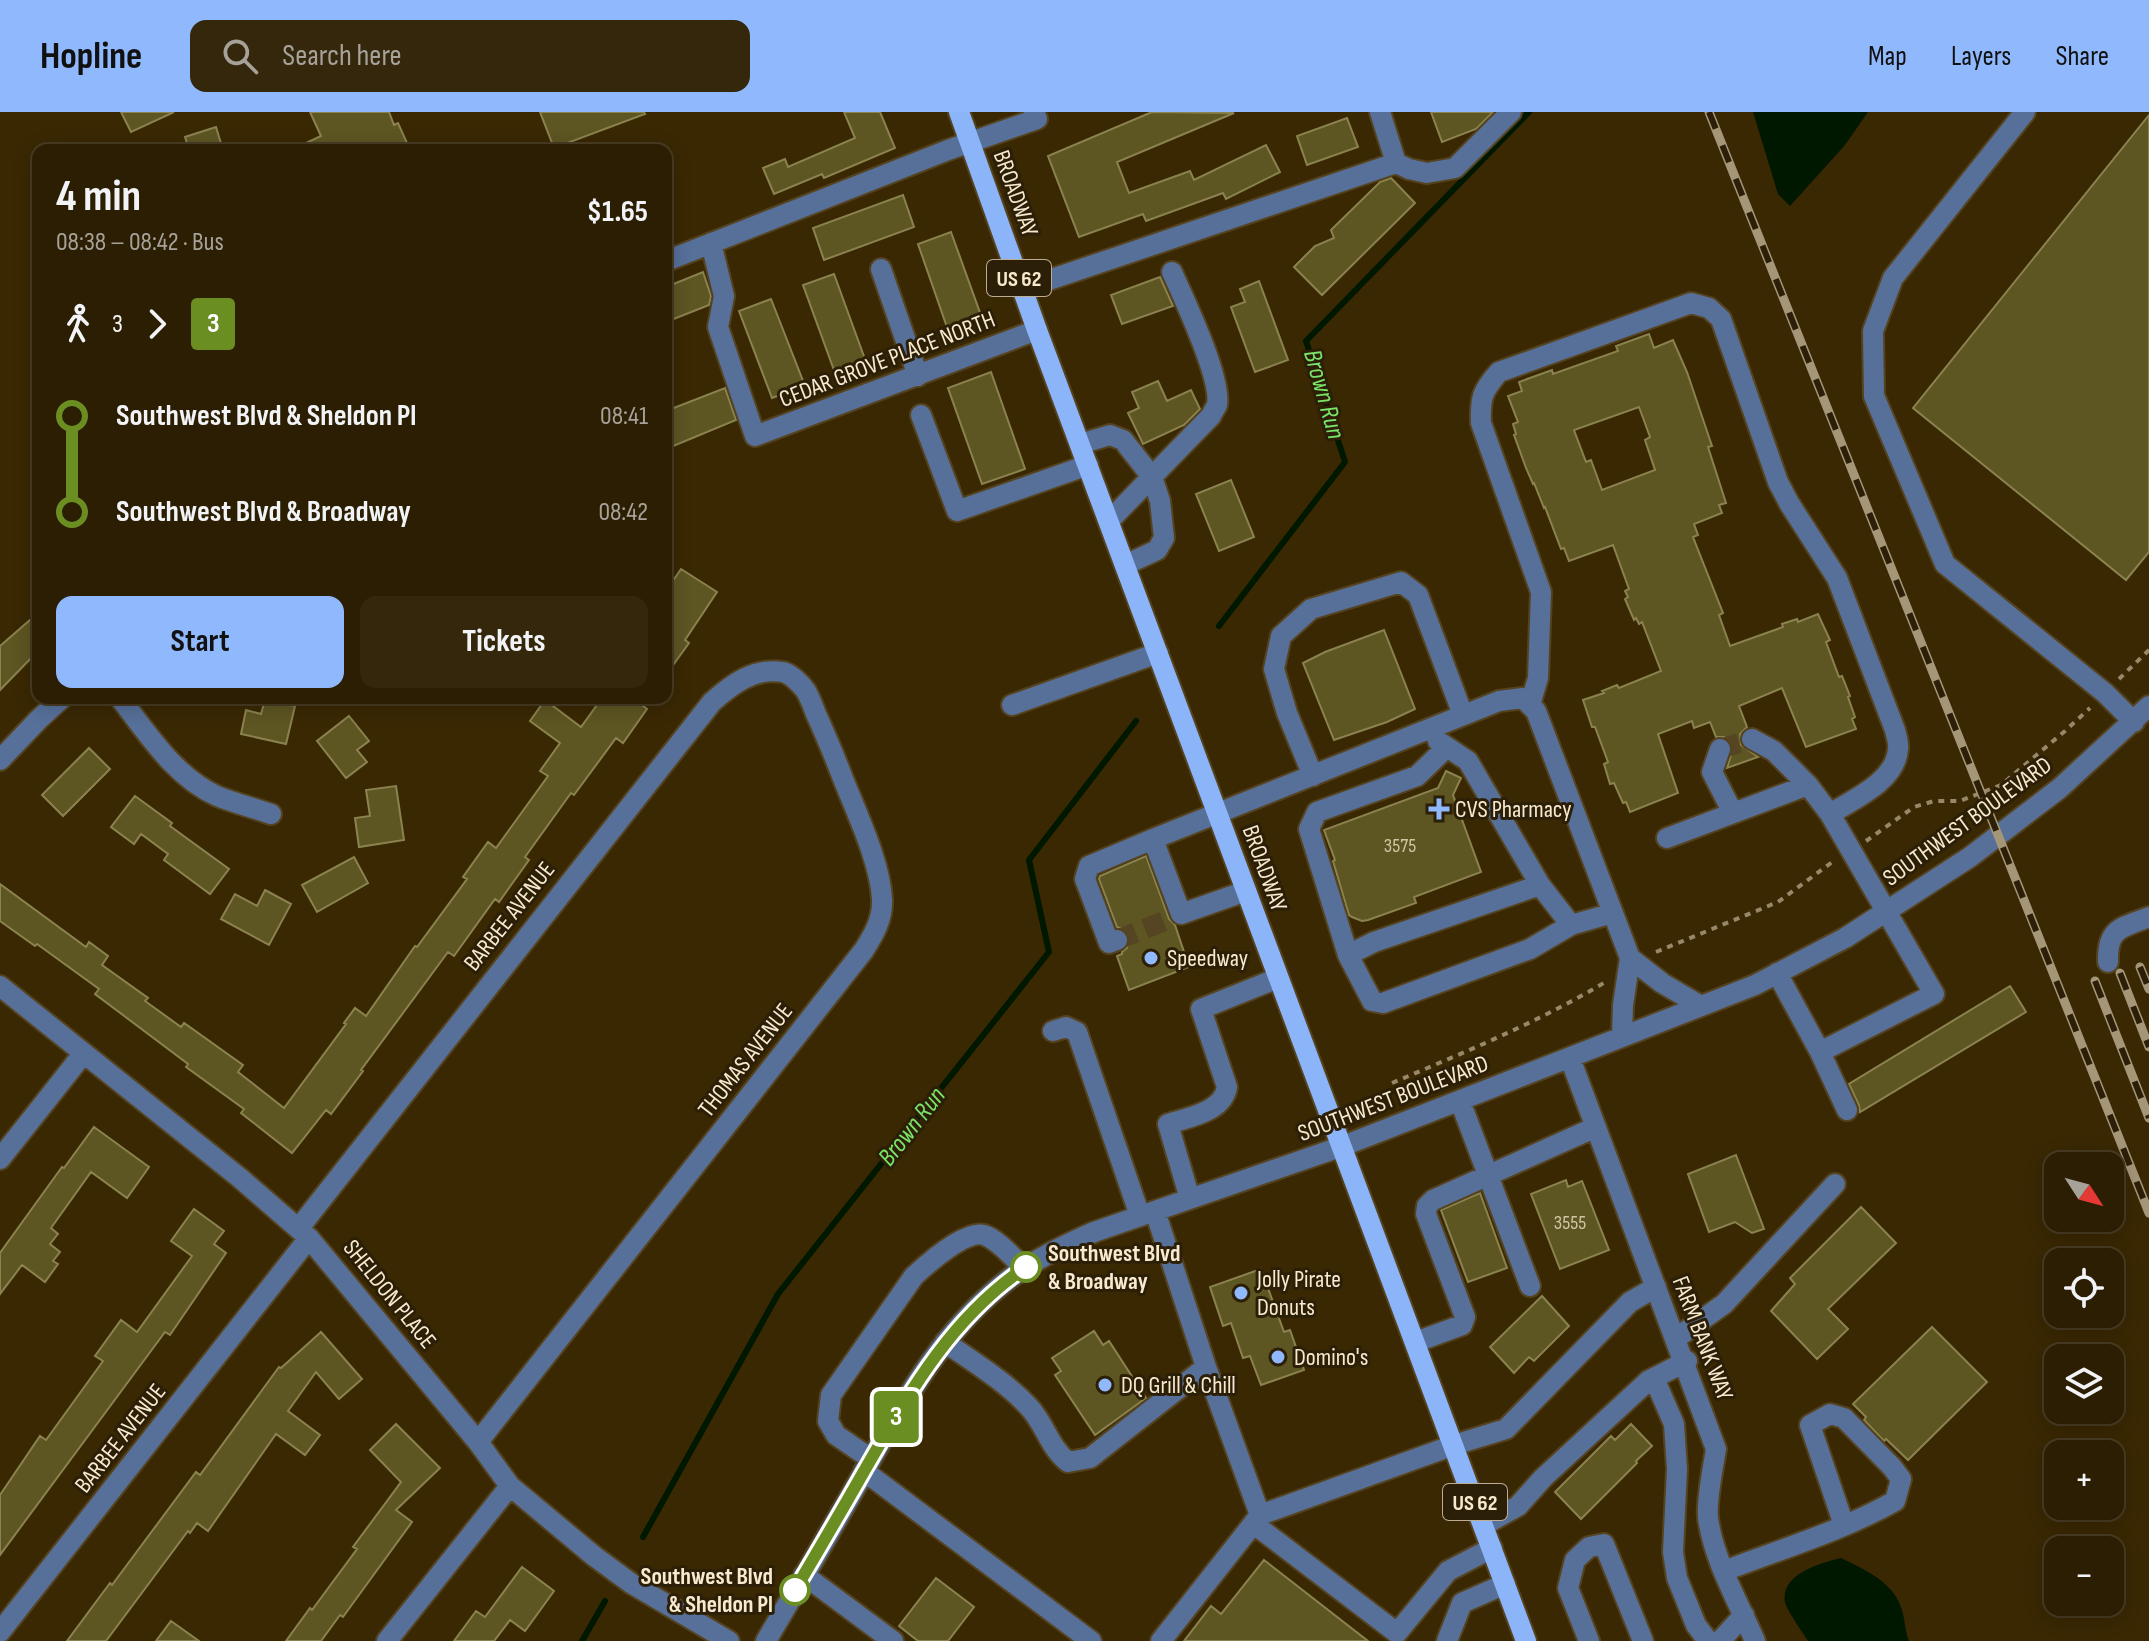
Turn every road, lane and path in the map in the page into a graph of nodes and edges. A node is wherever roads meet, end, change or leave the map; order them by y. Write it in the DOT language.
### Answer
graph roads {
  1 [pos="959,112"];
  2 [pos="1034,112"];
  3 [pos="1380,112"];
  4 [pos="1511,112"];
  5 [pos="2025,112"];
  6 [pos="970,144"];
  7 [pos="1396,163"];
  8 [pos="711,243"];
  9 [pos="672,259"];
  10 [pos="881,269"];
  11 [pos="1172,272"];
  12 [pos="1022,289"];
  13 [pos="1037,330"];
  14 [pos="918,376"];
  15 [pos="921,415"];
  16 [pos="1080,444"];
  17 [pos="1088,465"];
  18 [pos="1152,477"];
  19 [pos="1109,521"];
  20 [pos="1125,565"];
  21 [pos="2149,650"];
  22 [pos="1158,653"];
  23 [pos="785,672"];
  24 [pos="2105,693"];
  25 [pos="55,704"];
  26 [pos="124,704"];
  27 [pos="1012,705"];
  28 [pos="1530,705"];
  29 [pos="2149,706"];
  30 [pos="1463,715"];
  31 [pos="2134,722"];
  32 [pos="1423,731"];
  33 [pos="1752,739"];
  34 [pos="1447,747"];
  35 [pos="1720,749"];
  36 [pos="0,760"];
  37 [pos="1307,778"];
  38 [pos="1808,785"];
  39 [pos="1317,812"];
  40 [pos="1733,813"];
  41 [pos="271,814"];
  42 [pos="1218,814"];
  43 [pos="1830,814"];
  44 [pos="1667,838"];
  45 [pos="1153,839"];
  46 [pos="1850,851"];
  47 [pos="1540,885"];
  48 [pos="1246,891"];
  49 [pos="1888,911"];
  50 [pos="1613,913"];
  51 [pos="2149,917"];
  52 [pos="1571,925"];
  53 [pos="1117,940"];
  54 [pos="1348,955"];
  55 [pos="2108,962"];
  56 [pos="1632,963"];
  57 [pos="1777,973"];
  58 [pos="1278,978"];
  59 [pos="0,986"];
  60 [pos="1701,1006"];
  61 [pos="1053,1031"];
  62 [pos="1622,1037"];
  63 [pos="1820,1052"];
  64 [pos="83,1054"];
  65 [pos="1570,1058"];
  66 [pos="1392,1083"];
  67 [pos="1460,1101"];
  68 [pos="1847,1110"];
  69 [pos="1596,1127"];
  70 [pos="1343,1146"];
  71 [pos="0,1159"];
  72 [pos="1489,1175"];
  73 [pos="1835,1184"];
  74 [pos="1190,1199"];
  75 [pos="1148,1213"];
  76 [pos="304,1233"];
  77 [pos="1024,1268"];
  78 [pos="1530,1286"];
  79 [pos="1656,1287"];
  80 [pos="1675,1339"];
  81 [pos="945,1342"];
  82 [pos="1416,1342"];
  83 [pos="1686,1362"];
  84 [pos="1206,1367"];
  85 [pos="1654,1378"];
  86 [pos="478,1442"];
  87 [pos="1454,1445"];
  88 [pos="867,1465"];
  89 [pos="510,1486"];
  90 [pos="1257,1520"];
  91 [pos="1484,1525"];
  92 [pos="1844,1525"];
  93 [pos="1492,1548"];
  94 [pos="1724,1571"];
  95 [pos="804,1575"];
  96 [pos="1505,1584"];
  97 [pos="1744,1615"];
  98 [pos="0,1632"];
  99 [pos="1394,1637"];
  100 [pos="387,1641"];
  101 [pos="729,1641"];
  102 [pos="766,1641"];
  103 [pos="893,1641"];
  104 [pos="1091,1641"];
  105 [pos="1161,1641"];
  106 [pos="1447,1641"];
  107 [pos="1526,1641"];
  108 [pos="1589,1641"];
  109 [pos="1643,1641"];
  110 [pos="1708,1641"];
  111 [pos="1720,1641"];
  112 [pos="1755,1641"];
  1 -- 6 [label="main road, BROADWAY / US 62"];
  2 -- 6 [label="street"];
  3 -- 7 [label="street"];
  4 -- 7 [label="street"];
  5 -- 24 [label="street"];
  6 -- 8 [label="street"];
  6 -- 12 [label="main road, BROADWAY / US 62"];
  7 -- 12 [label="street"];
  8 -- 9 [label="street"];
  8 -- 14 [label="street, CEDAR GROVE PLACE NORTH"];
  10 -- 14 [label="street"];
  11 -- 18 [label="street"];
  12 -- 13 [label="main road, BROADWAY / US 62"];
  13 -- 14 [label="street, CEDAR GROVE PLACE NORTH"];
  13 -- 16 [label="main road, BROADWAY / US 62"];
  15 -- 17 [label="street"];
  16 -- 17 [label="main road, BROADWAY / US 62"];
  16 -- 18 [label="street"];
  17 -- 19 [label="main road, BROADWAY / US 62"];
  18 -- 19 [label="street"];
  18 -- 20 [label="street"];
  19 -- 20 [label="main road, BROADWAY / US 62"];
  20 -- 22 [label="main road, BROADWAY / US 62"];
  21 -- 24 [label="path"];
  22 -- 27 [label="street"];
  22 -- 42 [label="main road, BROADWAY / US 62"];
  23 -- 76 [label="street, BARBEE AVENUE"];
  23 -- 86 [label="street, THOMAS AVENUE"];
  24 -- 31 [label="street"];
  24 -- 46 [label="path"];
  25 -- 36 [label="street"];
  26 -- 41 [label="street"];
  28 -- 30 [label="street"];
  28 -- 43 [label="street"];
  28 -- 50 [label="street"];
  29 -- 31 [label="street, SOUTHWEST BOULEVARD"];
  30 -- 32 [label="street"];
  30 -- 37 [label="street"];
  31 -- 49 [label="street, SOUTHWEST BOULEVARD"];
  32 -- 34 [label="street"];
  32 -- 37 [label="street"];
  33 -- 38 [label="street"];
  34 -- 39 [label="street"];
  34 -- 47 [label="street"];
  35 -- 40 [label="street"];
  37 -- 39 [label="street"];
  37 -- 42 [label="street"];
  38 -- 40 [label="street"];
  38 -- 43 [label="street"];
  39 -- 54 [label="street"];
  40 -- 44 [label="street"];
  42 -- 45 [label="street"];
  42 -- 48 [label="main road, BROADWAY / US 62"];
  43 -- 46 [label="street"];
  45 -- 48 [label="street"];
  45 -- 53 [label="street"];
  46 -- 49 [label="street"];
  46 -- 56 [label="path"];
  47 -- 52 [label="street"];
  47 -- 54 [label="street"];
  48 -- 58 [label="main road, BROADWAY / US 62"];
  49 -- 57 [label="street, SOUTHWEST BOULEVARD"];
  49 -- 63 [label="street"];
  50 -- 52 [label="street"];
  50 -- 56 [label="street"];
  51 -- 55 [label="street"];
  52 -- 54 [label="street"];
  56 -- 60 [label="street"];
  56 -- 62 [label="street"];
  56 -- 66 [label="path"];
  57 -- 60 [label="street, SOUTHWEST BOULEVARD"];
  57 -- 63 [label="street"];
  58 -- 70 [label="main road, BROADWAY / US 62"];
  58 -- 74 [label="street"];
  59 -- 64 [label="street, SHELDON PLACE"];
  60 -- 62 [label="street, SOUTHWEST BOULEVARD"];
  61 -- 75 [label="street"];
  62 -- 65 [label="street, SOUTHWEST BOULEVARD"];
  63 -- 68 [label="street"];
  64 -- 71 [label="street"];
  64 -- 76 [label="street, SHELDON PLACE"];
  65 -- 67 [label="street, SOUTHWEST BOULEVARD"];
  65 -- 69 [label="street, FARM BANK WAY"];
  67 -- 70 [label="street, SOUTHWEST BOULEVARD"];
  67 -- 72 [label="street"];
  69 -- 72 [label="street"];
  69 -- 79 [label="street, FARM BANK WAY"];
  70 -- 74 [label="street, SOUTHWEST BOULEVARD"];
  70 -- 82 [label="main road, BROADWAY / US 62"];
  72 -- 78 [label="street"];
  72 -- 82 [label="street"];
  73 -- 80 [label="street"];
  74 -- 75 [label="street, SOUTHWEST BOULEVARD"];
  75 -- 77 [label="street, SOUTHWEST BOULEVARD"];
  75 -- 84 [label="street"];
  76 -- 86 [label="street, SHELDON PLACE"];
  76 -- 98 [label="street, BARBEE AVENUE"];
  77 -- 81 [label="street, SOUTHWEST BOULEVARD"];
  77 -- 88 [label="street"];
  79 -- 80 [label="street, FARM BANK WAY"];
  79 -- 87 [label="street"];
  80 -- 83 [label="street, FARM BANK WAY"];
  81 -- 84 [label="street"];
  81 -- 88 [label="street, SOUTHWEST BOULEVARD"];
  82 -- 87 [label="main road, BROADWAY / US 62"];
  83 -- 85 [label="street"];
  83 -- 94 [label="street, FARM BANK WAY"];
  84 -- 90 [label="street"];
  85 -- 91 [label="street"];
  85 -- 110 [label="street"];
  86 -- 89 [label="street, SHELDON PLACE"];
  87 -- 90 [label="street"];
  87 -- 91 [label="main road, BROADWAY / US 62"];
  88 -- 95 [label="street, SOUTHWEST BOULEVARD"];
  88 -- 104 [label="street"];
  89 -- 100 [label="street"];
  89 -- 101 [label="street, SHELDON PLACE"];
  90 -- 99 [label="street"];
  90 -- 105 [label="street"];
  91 -- 93 [label="main road, BROADWAY / US 62"];
  92 -- 92 [label="street"];
  92 -- 94 [label="street"];
  93 -- 96 [label="main road, BROADWAY / US 62"];
  93 -- 99 [label="street"];
  94 -- 97 [label="street, FARM BANK WAY"];
  95 -- 102 [label="street, SOUTHWEST BOULEVARD"];
  95 -- 103 [label="street"];
  96 -- 106 [label="street"];
  96 -- 107 [label="main road, BROADWAY / US 62"];
  97 -- 111 [label="street"];
  97 -- 112 [label="street, FARM BANK WAY"];
  108 -- 109 [label="street"];
}
